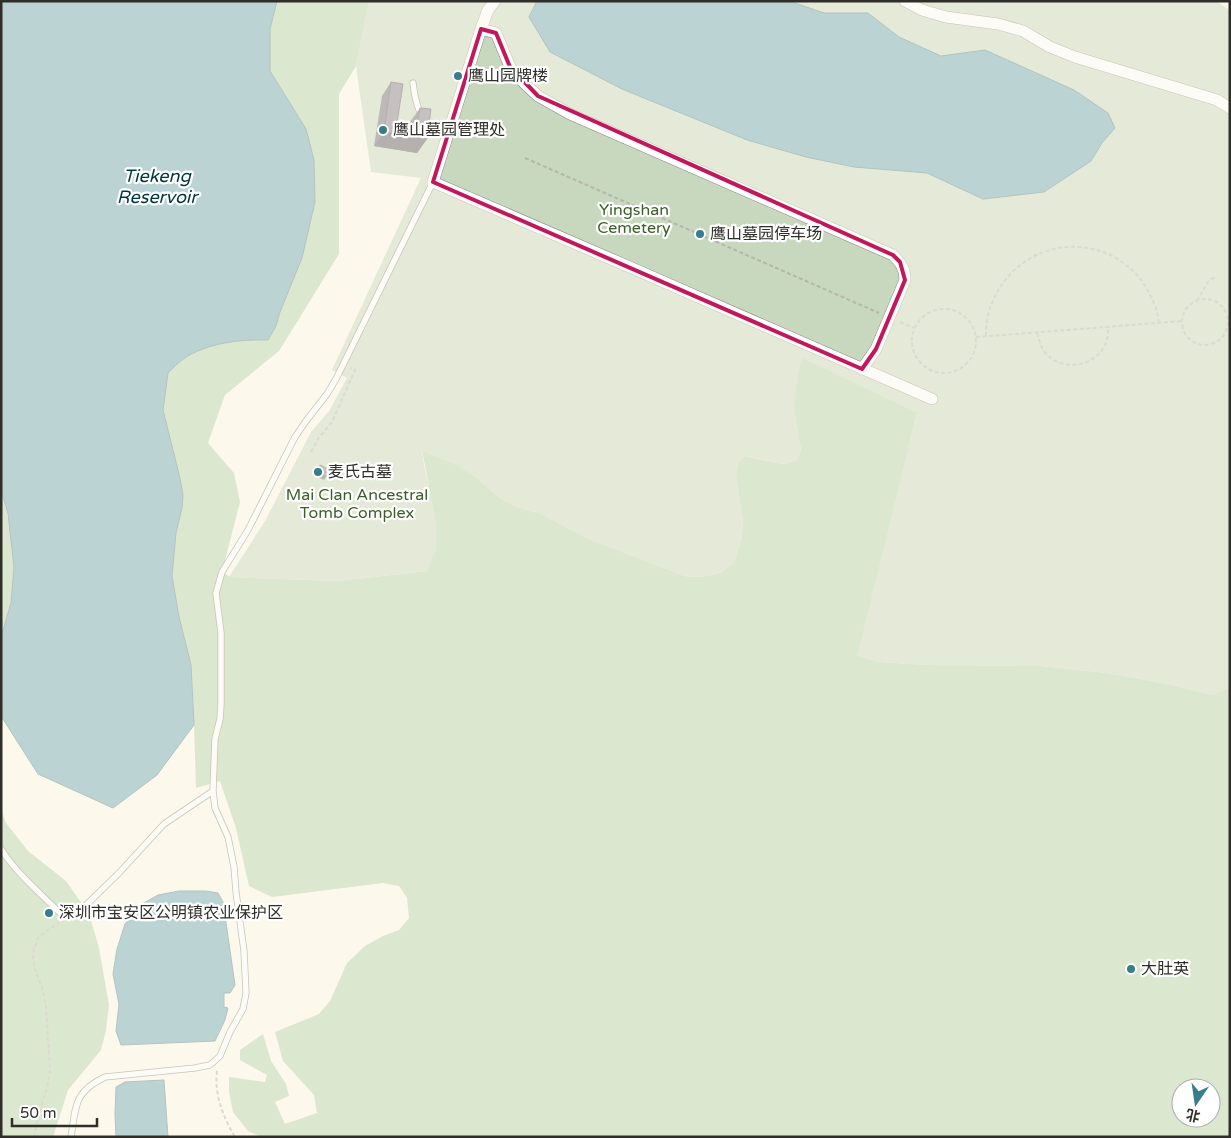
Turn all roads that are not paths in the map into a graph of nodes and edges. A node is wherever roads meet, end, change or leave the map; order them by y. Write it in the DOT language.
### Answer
graph roads {
  1 [pos="495,1"];
  2 [pos="904,1"];
  3 [pos="481,29"];
  4 [pos="413,83"];
  5 [pos="1230,108"];
  6 [pos="448,133"];
  7 [pos="433,182"];
  8 [pos="862,368"];
  9 [pos="932,399"];
  10 [pos="213,791"];
  11 [pos="1,848"];
  12 [pos="71,1137"];
  1 -- 3 [label="street"];
  2 -- 5 [label="street"];
  3 -- 6 [label="street"];
  3 -- 8 [label="street"];
  4 -- 6 [label="lane"];
  6 -- 7 [label="street"];
  7 -- 8 [label="street"];
  7 -- 10 [label="lane"];
  8 -- 9 [label="street"];
  10 -- 11 [label="lane"];
  10 -- 12 [label="lane"];
}
